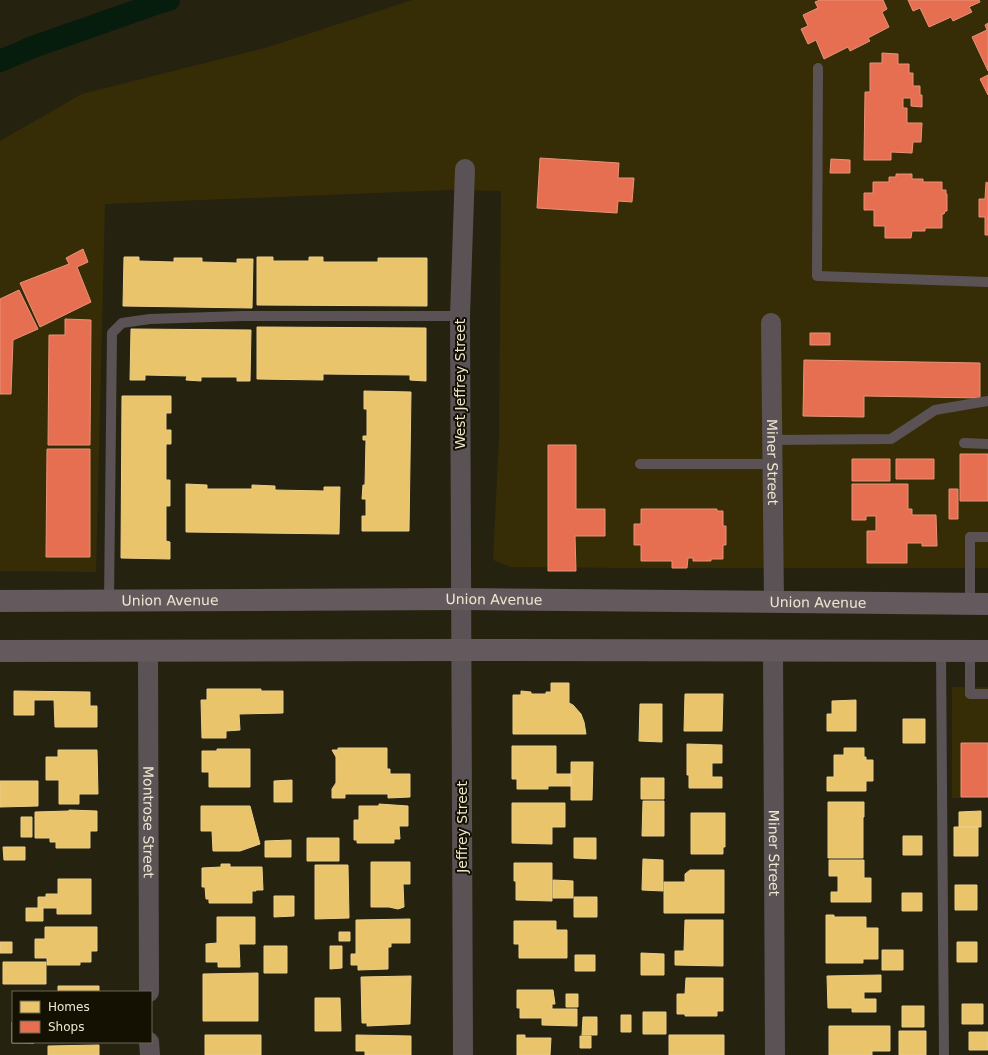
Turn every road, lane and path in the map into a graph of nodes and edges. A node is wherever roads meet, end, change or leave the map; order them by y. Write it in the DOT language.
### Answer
graph roads {
  1 [pos="818,68"];
  2 [pos="465,169"];
  3 [pos="988,282"];
  4 [pos="460,316"];
  5 [pos="771,323"];
  6 [pos="988,401"];
  7 [pos="772,440"];
  8 [pos="964,443"];
  9 [pos="988,444"];
  10 [pos="640,464"];
  11 [pos="772,464"];
  12 [pos="988,537"];
  13 [pos="461,599"];
  14 [pos="0,601"];
  15 [pos="109,601"];
  16 [pos="774,602"];
  17 [pos="979,604"];
  18 [pos="461,650"];
  19 [pos="0,651"];
  20 [pos="148,651"];
  21 [pos="773,651"];
  22 [pos="940,651"];
  23 [pos="979,651"];
  24 [pos="988,694"];
  25 [pos="149,991"];
  26 [pos="150,1043"];
  27 [pos="150,1055"];
  28 [pos="463,1055"];
  29 [pos="775,1055"];
  30 [pos="944,1055"];
  1 -- 3 [label="lane"];
  2 -- 4 [label="street, West Jeffrey Street"];
  4 -- 13 [label="street, West Jeffrey Street"];
  4 -- 15 [label="lane"];
  5 -- 7 [label="street, Miner Street"];
  6 -- 7 [label="lane"];
  7 -- 11 [label="street, Miner Street"];
  8 -- 9 [label="lane"];
  10 -- 11 [label="lane"];
  11 -- 16 [label="street, Miner Street"];
  12 -- 17 [label="lane"];
  13 -- 15 [label="main road, Union Avenue"];
  13 -- 16 [label="main road, Union Avenue"];
  13 -- 18 [label="street, Jeffrey Street"];
  14 -- 15 [label="main road, Union Avenue"];
  16 -- 17 [label="main road, Union Avenue"];
  18 -- 20 [label="main road"];
  18 -- 21 [label="main road"];
  18 -- 28 [label="street, Jeffrey Street"];
  19 -- 20 [label="main road"];
  20 -- 25 [label="street, Montrose Street"];
  21 -- 22 [label="main road"];
  21 -- 29 [label="street, Miner Street"];
  22 -- 23 [label="main road"];
  22 -- 30 [label="lane"];
  23 -- 24 [label="lane"];
  26 -- 27 [label="street"];
}
